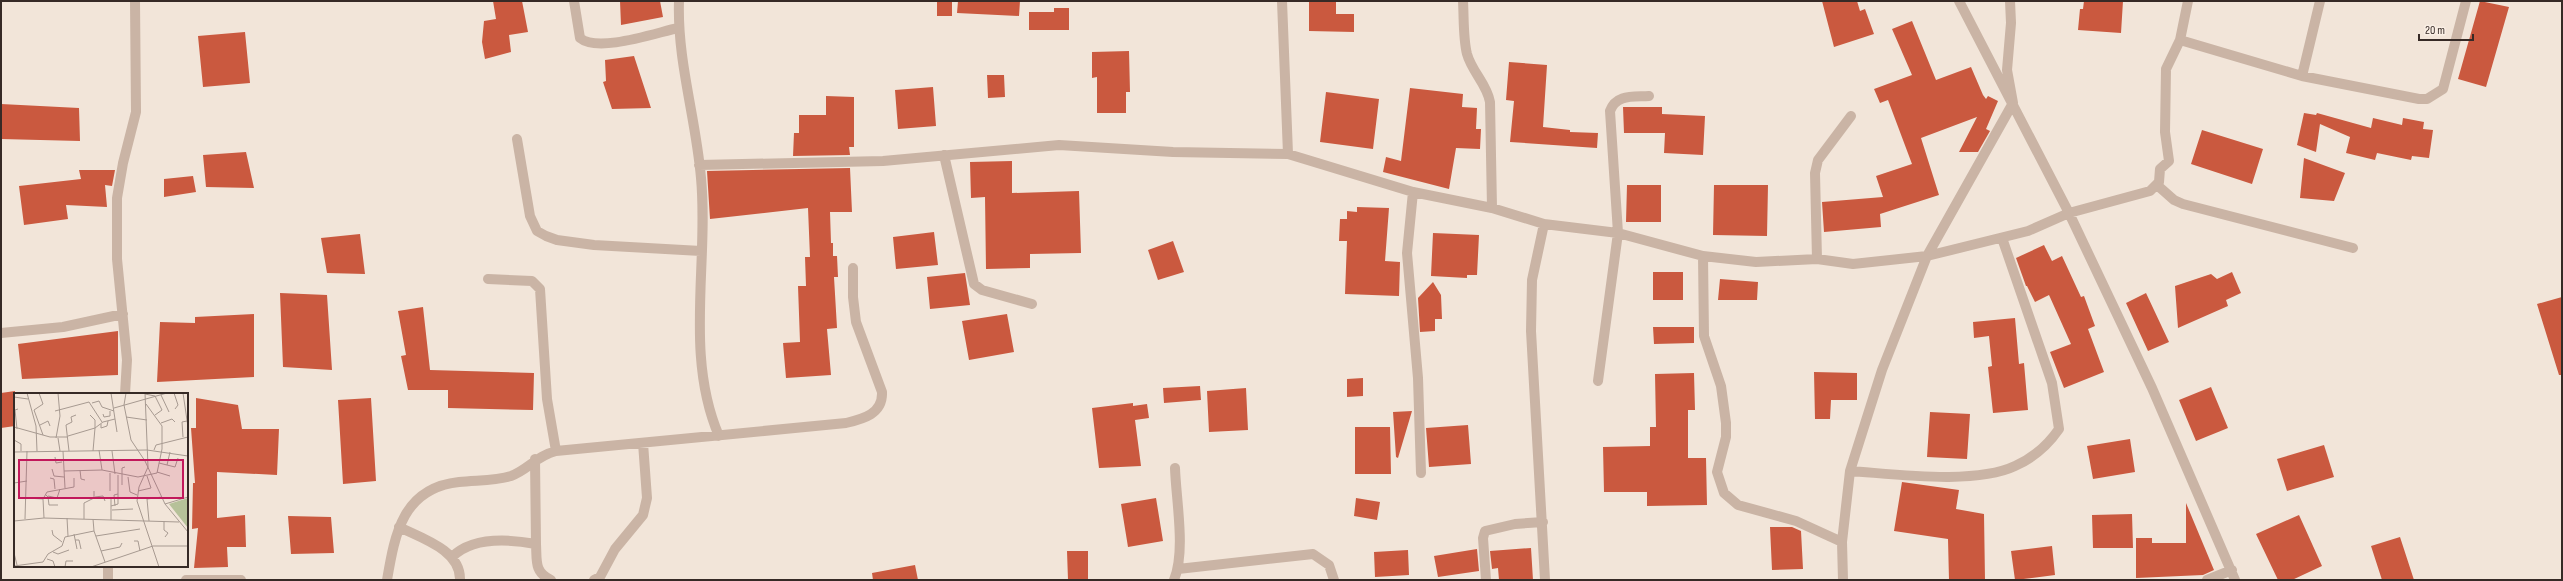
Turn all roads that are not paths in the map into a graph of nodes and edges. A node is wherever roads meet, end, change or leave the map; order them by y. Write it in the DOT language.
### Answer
graph roads {
  1 [pos="135,1"];
  2 [pos="574,1"];
  3 [pos="679,1"];
  4 [pos="1282,1"];
  5 [pos="1463,1"];
  6 [pos="1959,1"];
  7 [pos="2010,1"];
  8 [pos="2188,1"];
  9 [pos="2320,1"];
  10 [pos="2466,1"];
  11 [pos="678,28"];
  12 [pos="2180,40"];
  13 [pos="2302,76"];
  14 [pos="1649,96"];
  15 [pos="2013,103"];
  16 [pos="1851,116"];
  17 [pos="517,139"];
  18 [pos="1288,154"];
  19 [pos="944,155"];
  20 [pos="700,165"];
  21 [pos="2157,186"];
  22 [pos="1413,192"];
  23 [pos="1492,208"];
  24 [pos="2069,213"];
  25 [pos="1544,224"];
  26 [pos="1618,233"];
  27 [pos="2002,238"];
  28 [pos="2353,248"];
  29 [pos="701,251"];
  30 [pos="1703,256"];
  31 [pos="1927,256"];
  32 [pos="1817,260"];
  33 [pos="853,268"];
  34 [pos="488,279"];
  35 [pos="1032,304"];
  36 [pos="123,314"];
  37 [pos="1,333"];
  38 [pos="1598,381"];
  39 [pos="125,393"];
  40 [pos="719,436"];
  41 [pos="643,443"];
  42 [pos="556,451"];
  43 [pos="535,459"];
  44 [pos="1175,468"];
  45 [pos="1850,471"];
  46 [pos="1421,473"];
  47 [pos="1543,522"];
  48 [pos="399,527"];
  49 [pos="1842,542"];
  50 [pos="536,544"];
  51 [pos="452,557"];
  52 [pos="108,567"];
  53 [pos="1178,570"];
  54 [pos="2234,575"];
  55 [pos="108,580"];
  56 [pos="186,580"];
  57 [pos="242,580"];
  58 [pos="387,580"];
  59 [pos="460,580"];
  60 [pos="551,580"];
  61 [pos="594,580"];
  62 [pos="1174,580"];
  63 [pos="1334,580"];
  64 [pos="1486,580"];
  65 [pos="1546,580"];
  66 [pos="1843,580"];
  67 [pos="2207,580"];
  1 -- 36 [label="street"];
  2 -- 11 [label="street"];
  3 -- 11 [label="street"];
  4 -- 18 [label="street"];
  5 -- 23 [label="street"];
  6 -- 15 [label="street"];
  7 -- 15 [label="street"];
  8 -- 12 [label="street"];
  9 -- 13 [label="street"];
  10 -- 13 [label="street"];
  11 -- 20 [label="street"];
  12 -- 13 [label="street"];
  12 -- 21 [label="street"];
  14 -- 26 [label="street"];
  15 -- 24 [label="street"];
  15 -- 31 [label="street"];
  16 -- 32 [label="street"];
  17 -- 29 [label="street"];
  18 -- 19 [label="street"];
  18 -- 22 [label="street"];
  19 -- 20 [label="street"];
  19 -- 35 [label="street"];
  20 -- 29 [label="street"];
  21 -- 24 [label="street"];
  21 -- 28 [label="street"];
  22 -- 23 [label="street"];
  22 -- 46 [label="street"];
  23 -- 25 [label="street"];
  24 -- 27 [label="street"];
  24 -- 54 [label="street"];
  25 -- 26 [label="street"];
  25 -- 47 [label="street"];
  26 -- 30 [label="street"];
  26 -- 38 [label="street"];
  27 -- 31 [label="street"];
  27 -- 45 [label="street"];
  29 -- 40 [label="street"];
  30 -- 32 [label="street"];
  30 -- 49 [label="street"];
  31 -- 32 [label="street"];
  31 -- 45 [label="street"];
  33 -- 40 [label="street"];
  34 -- 42 [label="street"];
  36 -- 37 [label="street"];
  36 -- 39 [label="street"];
  40 -- 41 [label="street"];
  41 -- 42 [label="street"];
  41 -- 61 [label="street"];
  42 -- 43 [label="street"];
  43 -- 48 [label="street"];
  43 -- 50 [label="street"];
  44 -- 53 [label="street"];
  45 -- 49 [label="street"];
  47 -- 64 [label="street"];
  47 -- 65 [label="street"];
  48 -- 51 [label="street"];
  48 -- 58 [label="street"];
  49 -- 66 [label="street"];
  50 -- 51 [label="street"];
  50 -- 60 [label="street"];
  51 -- 59 [label="street"];
  52 -- 55 [label="street"];
  53 -- 62 [label="street"];
  53 -- 63 [label="street"];
  54 -- 67 [label="street"];
  56 -- 57 [label="street"];
}
